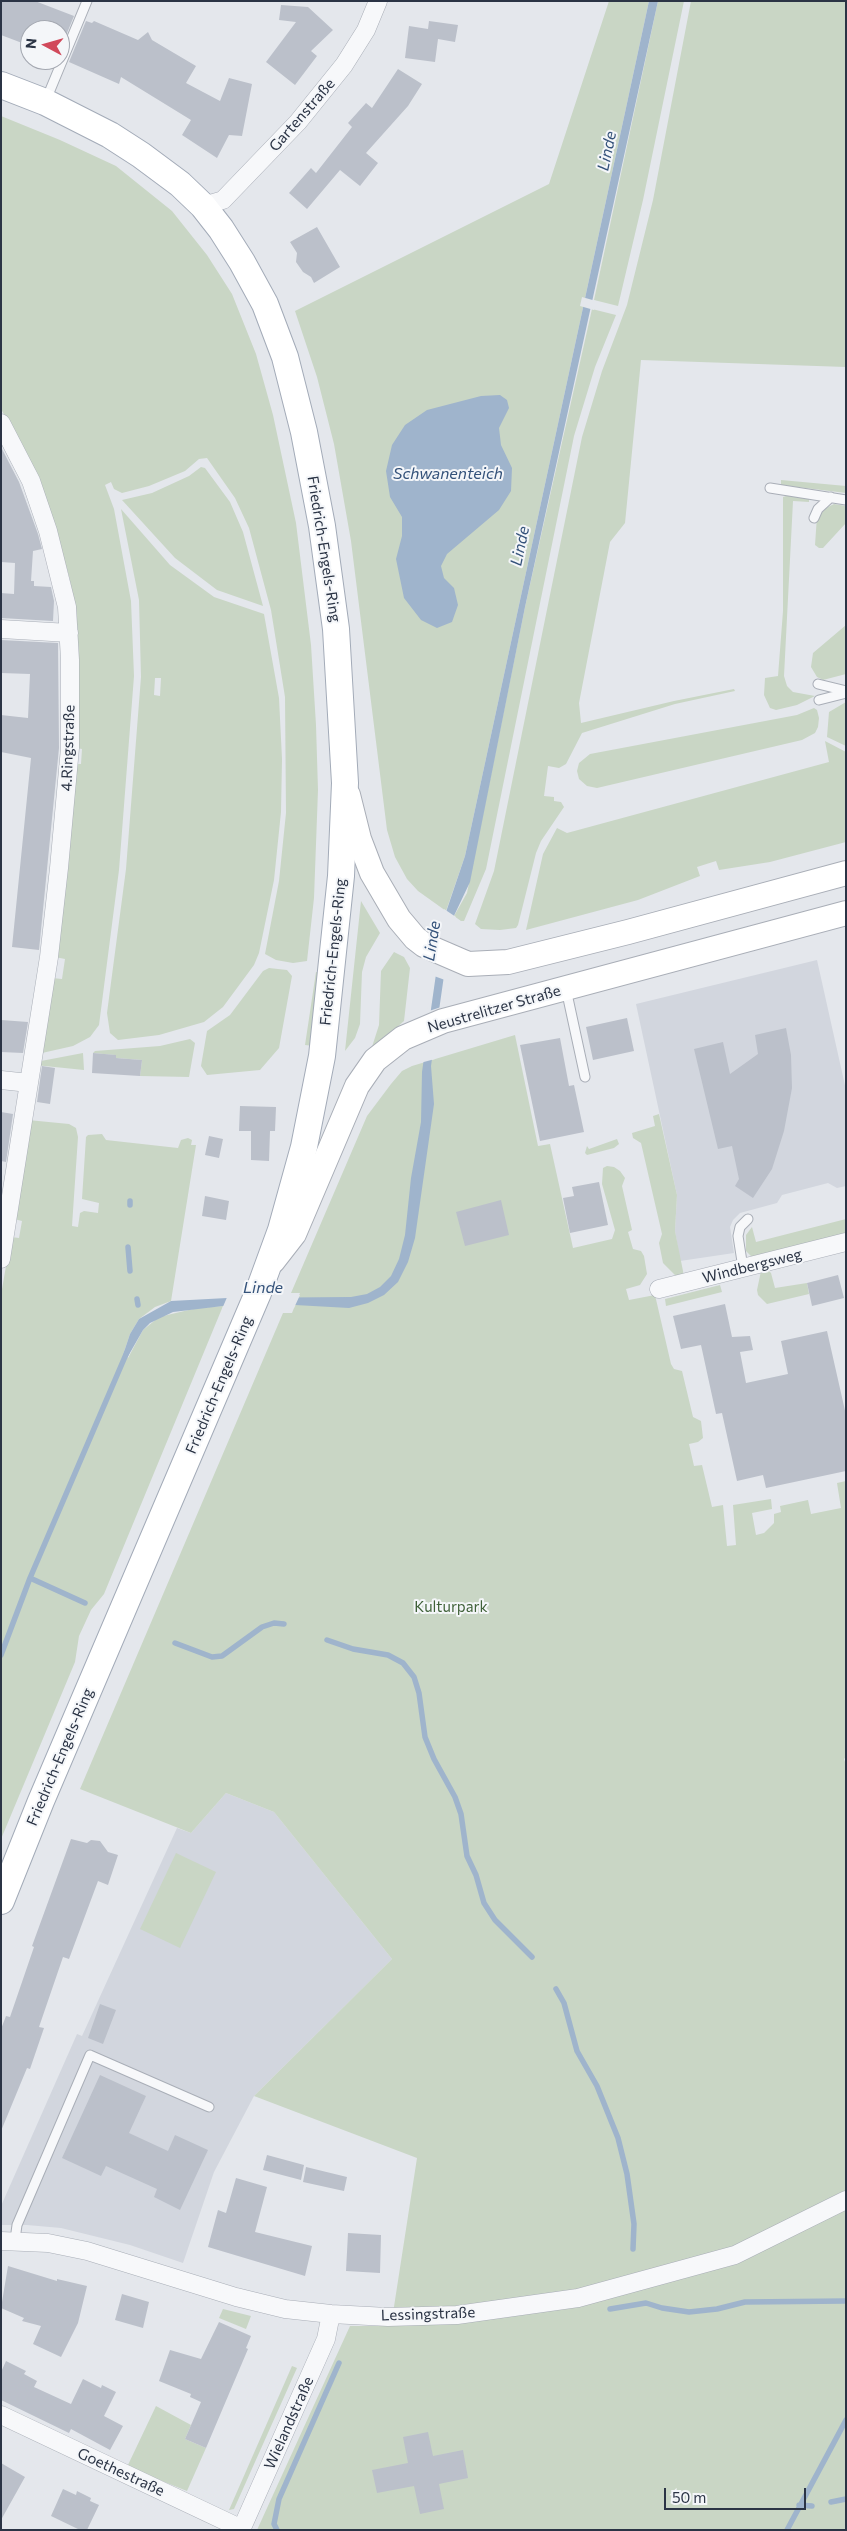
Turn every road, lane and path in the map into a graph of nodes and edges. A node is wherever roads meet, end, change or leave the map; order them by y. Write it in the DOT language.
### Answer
graph roads {
  1 [pos="87,1"];
  2 [pos="378,1"];
  3 [pos="1,85"];
  4 [pos="45,102"];
  5 [pos="213,203"];
  6 [pos="1,423"];
  7 [pos="770,488"];
  8 [pos="831,497"];
  9 [pos="846,500"];
  10 [pos="814,518"];
  11 [pos="1,629"];
  12 [pos="69,633"];
  13 [pos="818,684"];
  14 [pos="846,692"];
  15 [pos="820,700"];
  16 [pos="345,784"];
  17 [pos="846,873"];
  18 [pos="846,914"];
  19 [pos="566,988"];
  20 [pos="585,1077"];
  21 [pos="1,1080"];
  22 [pos="30,1083"];
  23 [pos="748,1219"];
  24 [pos="846,1242"];
  25 [pos="1,1259"];
  26 [pos="269,1266"];
  27 [pos="743,1268"];
  28 [pos="658,1289"];
  29 [pos="1,1902"];
  30 [pos="209,2107"];
  31 [pos="846,2200"];
  32 [pos="8,2240"];
  33 [pos="331,2314"];
  34 [pos="1,2415"];
  35 [pos="241,2529"];
  1 -- 4 [label="lane"];
  2 -- 5 [label="street, Gartenstraße"];
  3 -- 4 [label="main road, Friedrich-Engels-Ring"];
  4 -- 5 [label="main road, Friedrich-Engels-Ring"];
  5 -- 16 [label="main road, Friedrich-Engels-Ring"];
  6 -- 12 [label="street, 4.Ringstraße"];
  7 -- 8 [label="lane"];
  8 -- 9 [label="lane"];
  8 -- 10 [label="lane"];
  11 -- 12 [label="street"];
  12 -- 22 [label="street, 4.Ringstraße"];
  13 -- 14 [label="lane"];
  14 -- 15 [label="lane"];
  16 -- 17 [label="main road"];
  16 -- 26 [label="main road, Friedrich-Engels-Ring"];
  18 -- 19 [label="main road, Neustrelitzer Straße"];
  19 -- 20 [label="lane"];
  19 -- 26 [label="main road, Neustrelitzer Straße"];
  21 -- 22 [label="street"];
  22 -- 25 [label="street, 4.Ringstraße"];
  23 -- 27 [label="lane"];
  24 -- 27 [label="street, Windbergsweg"];
  26 -- 29 [label="main road, Friedrich-Engels-Ring"];
  27 -- 28 [label="street, Windbergsweg"];
  30 -- 32 [label="lane"];
  31 -- 33 [label="street, Lessingstraße"];
  32 -- 33 [label="street, Lessingstraße"];
  33 -- 35 [label="street, Wielandstraße"];
  34 -- 35 [label="street, Goethestraße"];
}
